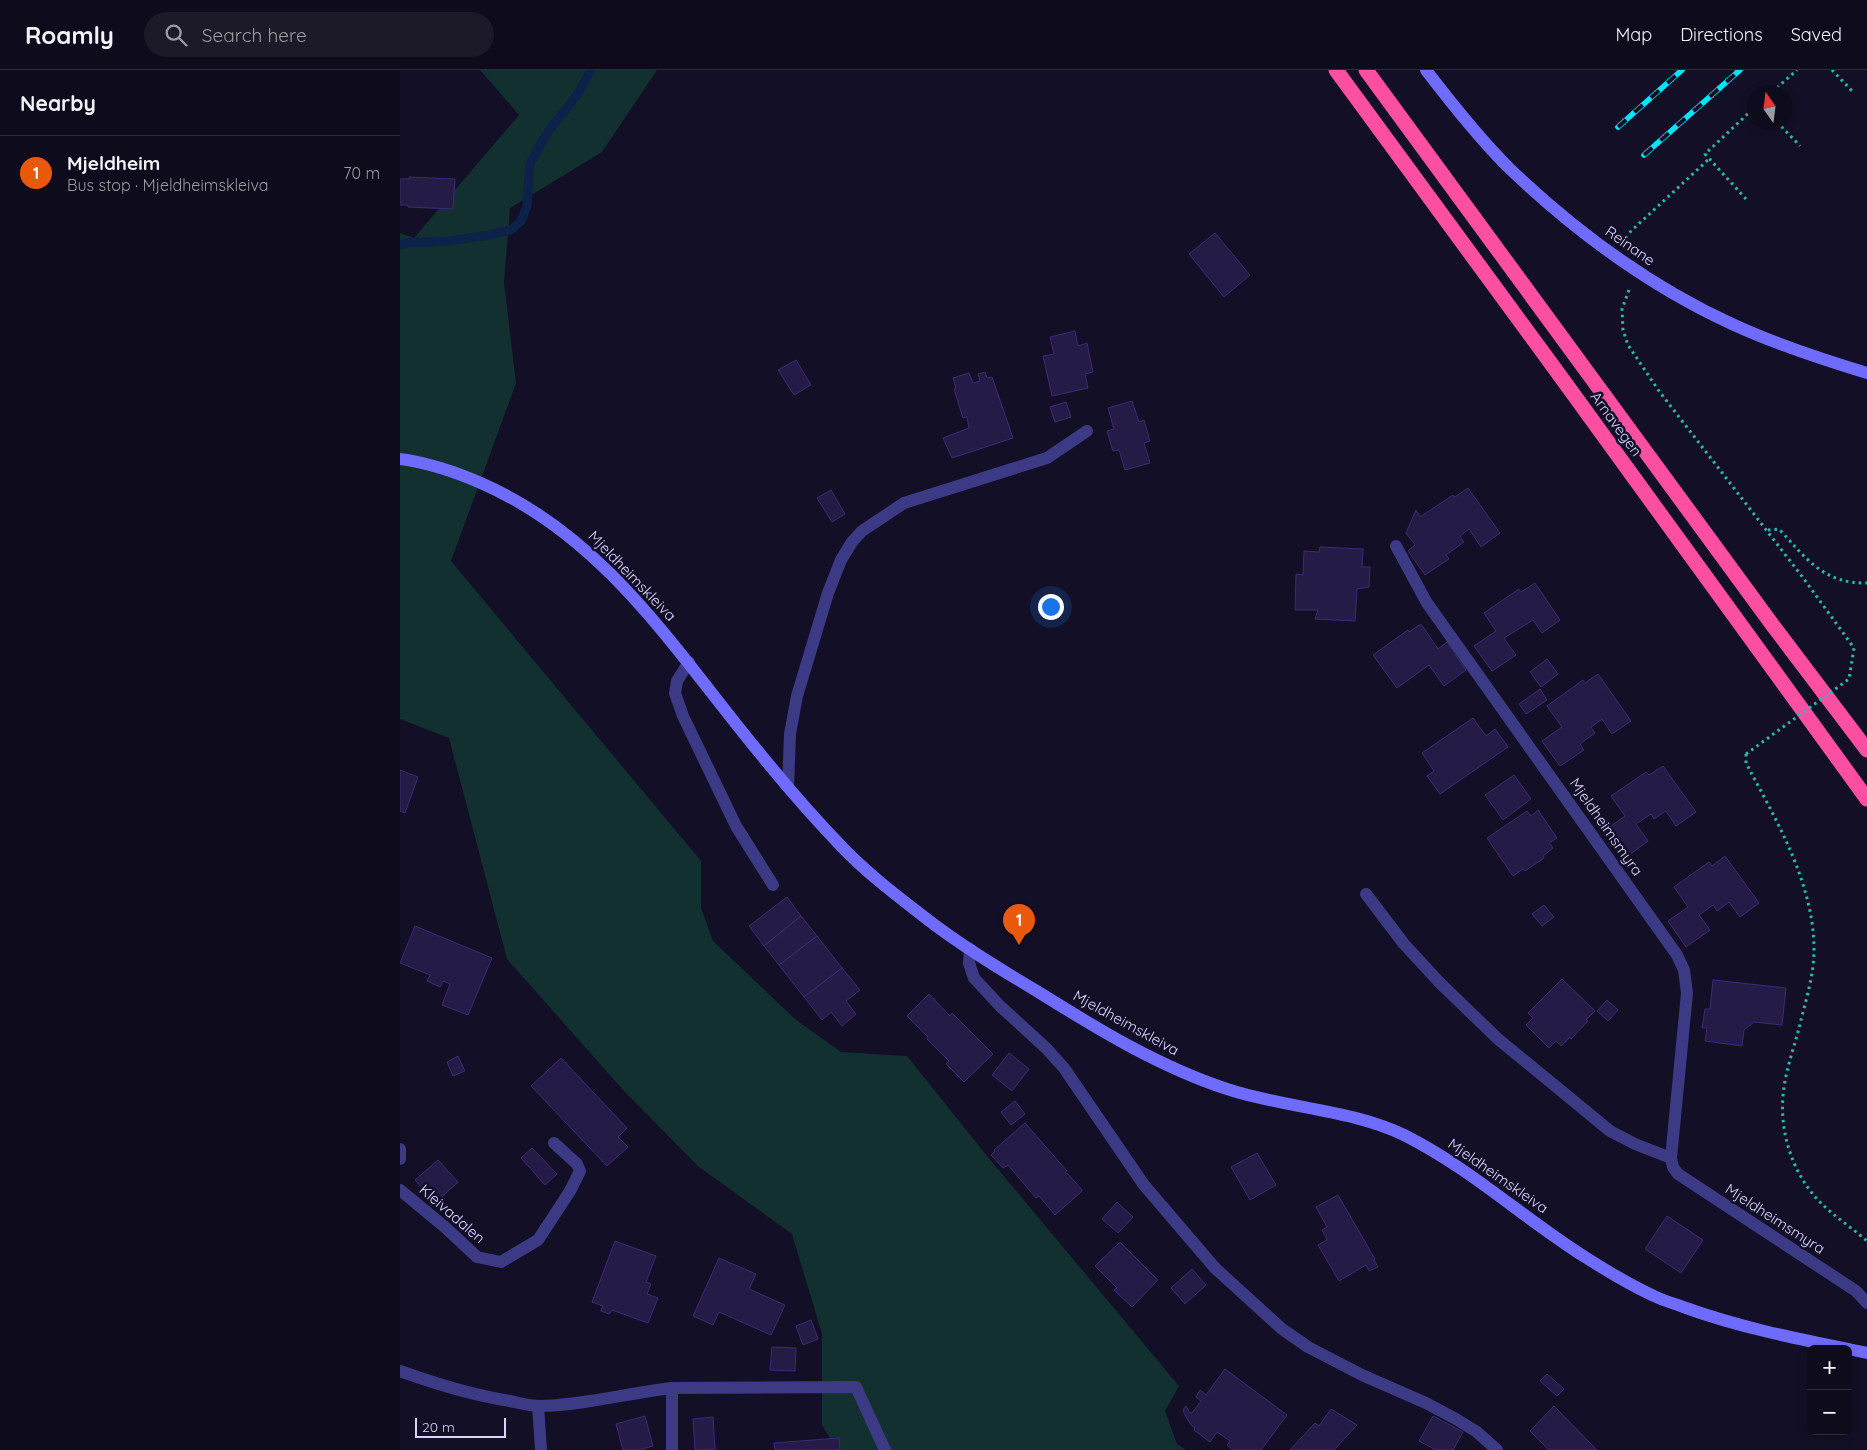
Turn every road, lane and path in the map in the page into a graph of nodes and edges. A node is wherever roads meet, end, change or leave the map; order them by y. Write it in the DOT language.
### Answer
graph roads {
  1 [pos="1336,70"];
  2 [pos="1366,70"];
  3 [pos="1426,70"];
  4 [pos="1797,70"];
  5 [pos="1832,70"];
  6 [pos="1780,85"];
  7 [pos="1854,93"];
  8 [pos="1747,115"];
  9 [pos="1785,130"];
  10 [pos="1800,146"];
  11 [pos="1708,159"];
  12 [pos="1746,199"];
  13 [pos="1626,238"];
  14 [pos="1630,287"];
  15 [pos="1867,373"];
  16 [pos="1087,431"];
  17 [pos="400,459"];
  18 [pos="1767,530"];
  19 [pos="1396,546"];
  20 [pos="1867,583"];
  21 [pos="689,662"];
  22 [pos="1867,750"];
  23 [pos="788,787"];
  24 [pos="1867,799"];
  25 [pos="773,885"];
  26 [pos="1366,894"];
  27 [pos="970,949"];
  28 [pos="554,1143"];
  29 [pos="400,1149"];
  30 [pos="1672,1158"];
  31 [pos="400,1159"];
  32 [pos="400,1190"];
  33 [pos="1867,1241"];
  34 [pos="1867,1303"];
  35 [pos="1830,1345"];
  36 [pos="1852,1350"];
  37 [pos="1867,1353"];
  38 [pos="400,1370"];
  39 [pos="672,1388"];
  40 [pos="538,1406"];
  41 [pos="541,1450"];
  42 [pos="672,1450"];
  43 [pos="885,1450"];
  44 [pos="1497,1450"];
  1 -- 24 [label="highway, Arnavegen"];
  2 -- 22 [label="highway, Arnavegen"];
  3 -- 15 [label="main road, Reinane"];
  4 -- 6 [label="path"];
  5 -- 7 [label="path"];
  8 -- 11 [label="path"];
  9 -- 10 [label="path"];
  11 -- 12 [label="path"];
  11 -- 13 [label="path"];
  14 -- 18 [label="path"];
  16 -- 23 [label="street"];
  17 -- 21 [label="main road, Mjeldheimskleiva"];
  18 -- 20 [label="path"];
  18 -- 33 [label="path, bridge"];
  19 -- 30 [label="street, Mjeldheimsmyra"];
  21 -- 23 [label="main road, Mjeldheimskleiva"];
  21 -- 25 [label="street"];
  23 -- 27 [label="main road, Mjeldheimskleiva"];
  26 -- 30 [label="street"];
  27 -- 35 [label="main road, Mjeldheimskleiva"];
  27 -- 44 [label="street"];
  28 -- 32 [label="street, Kleivadalen"];
  29 -- 31 [label="street"];
  30 -- 34 [label="street, Mjeldheimsmyra"];
  36 -- 37 [label="main road, Mjeldheimskleiva"];
  38 -- 40 [label="street"];
  39 -- 40 [label="street"];
  39 -- 42 [label="street"];
  39 -- 43 [label="street"];
  40 -- 41 [label="street"];
}
